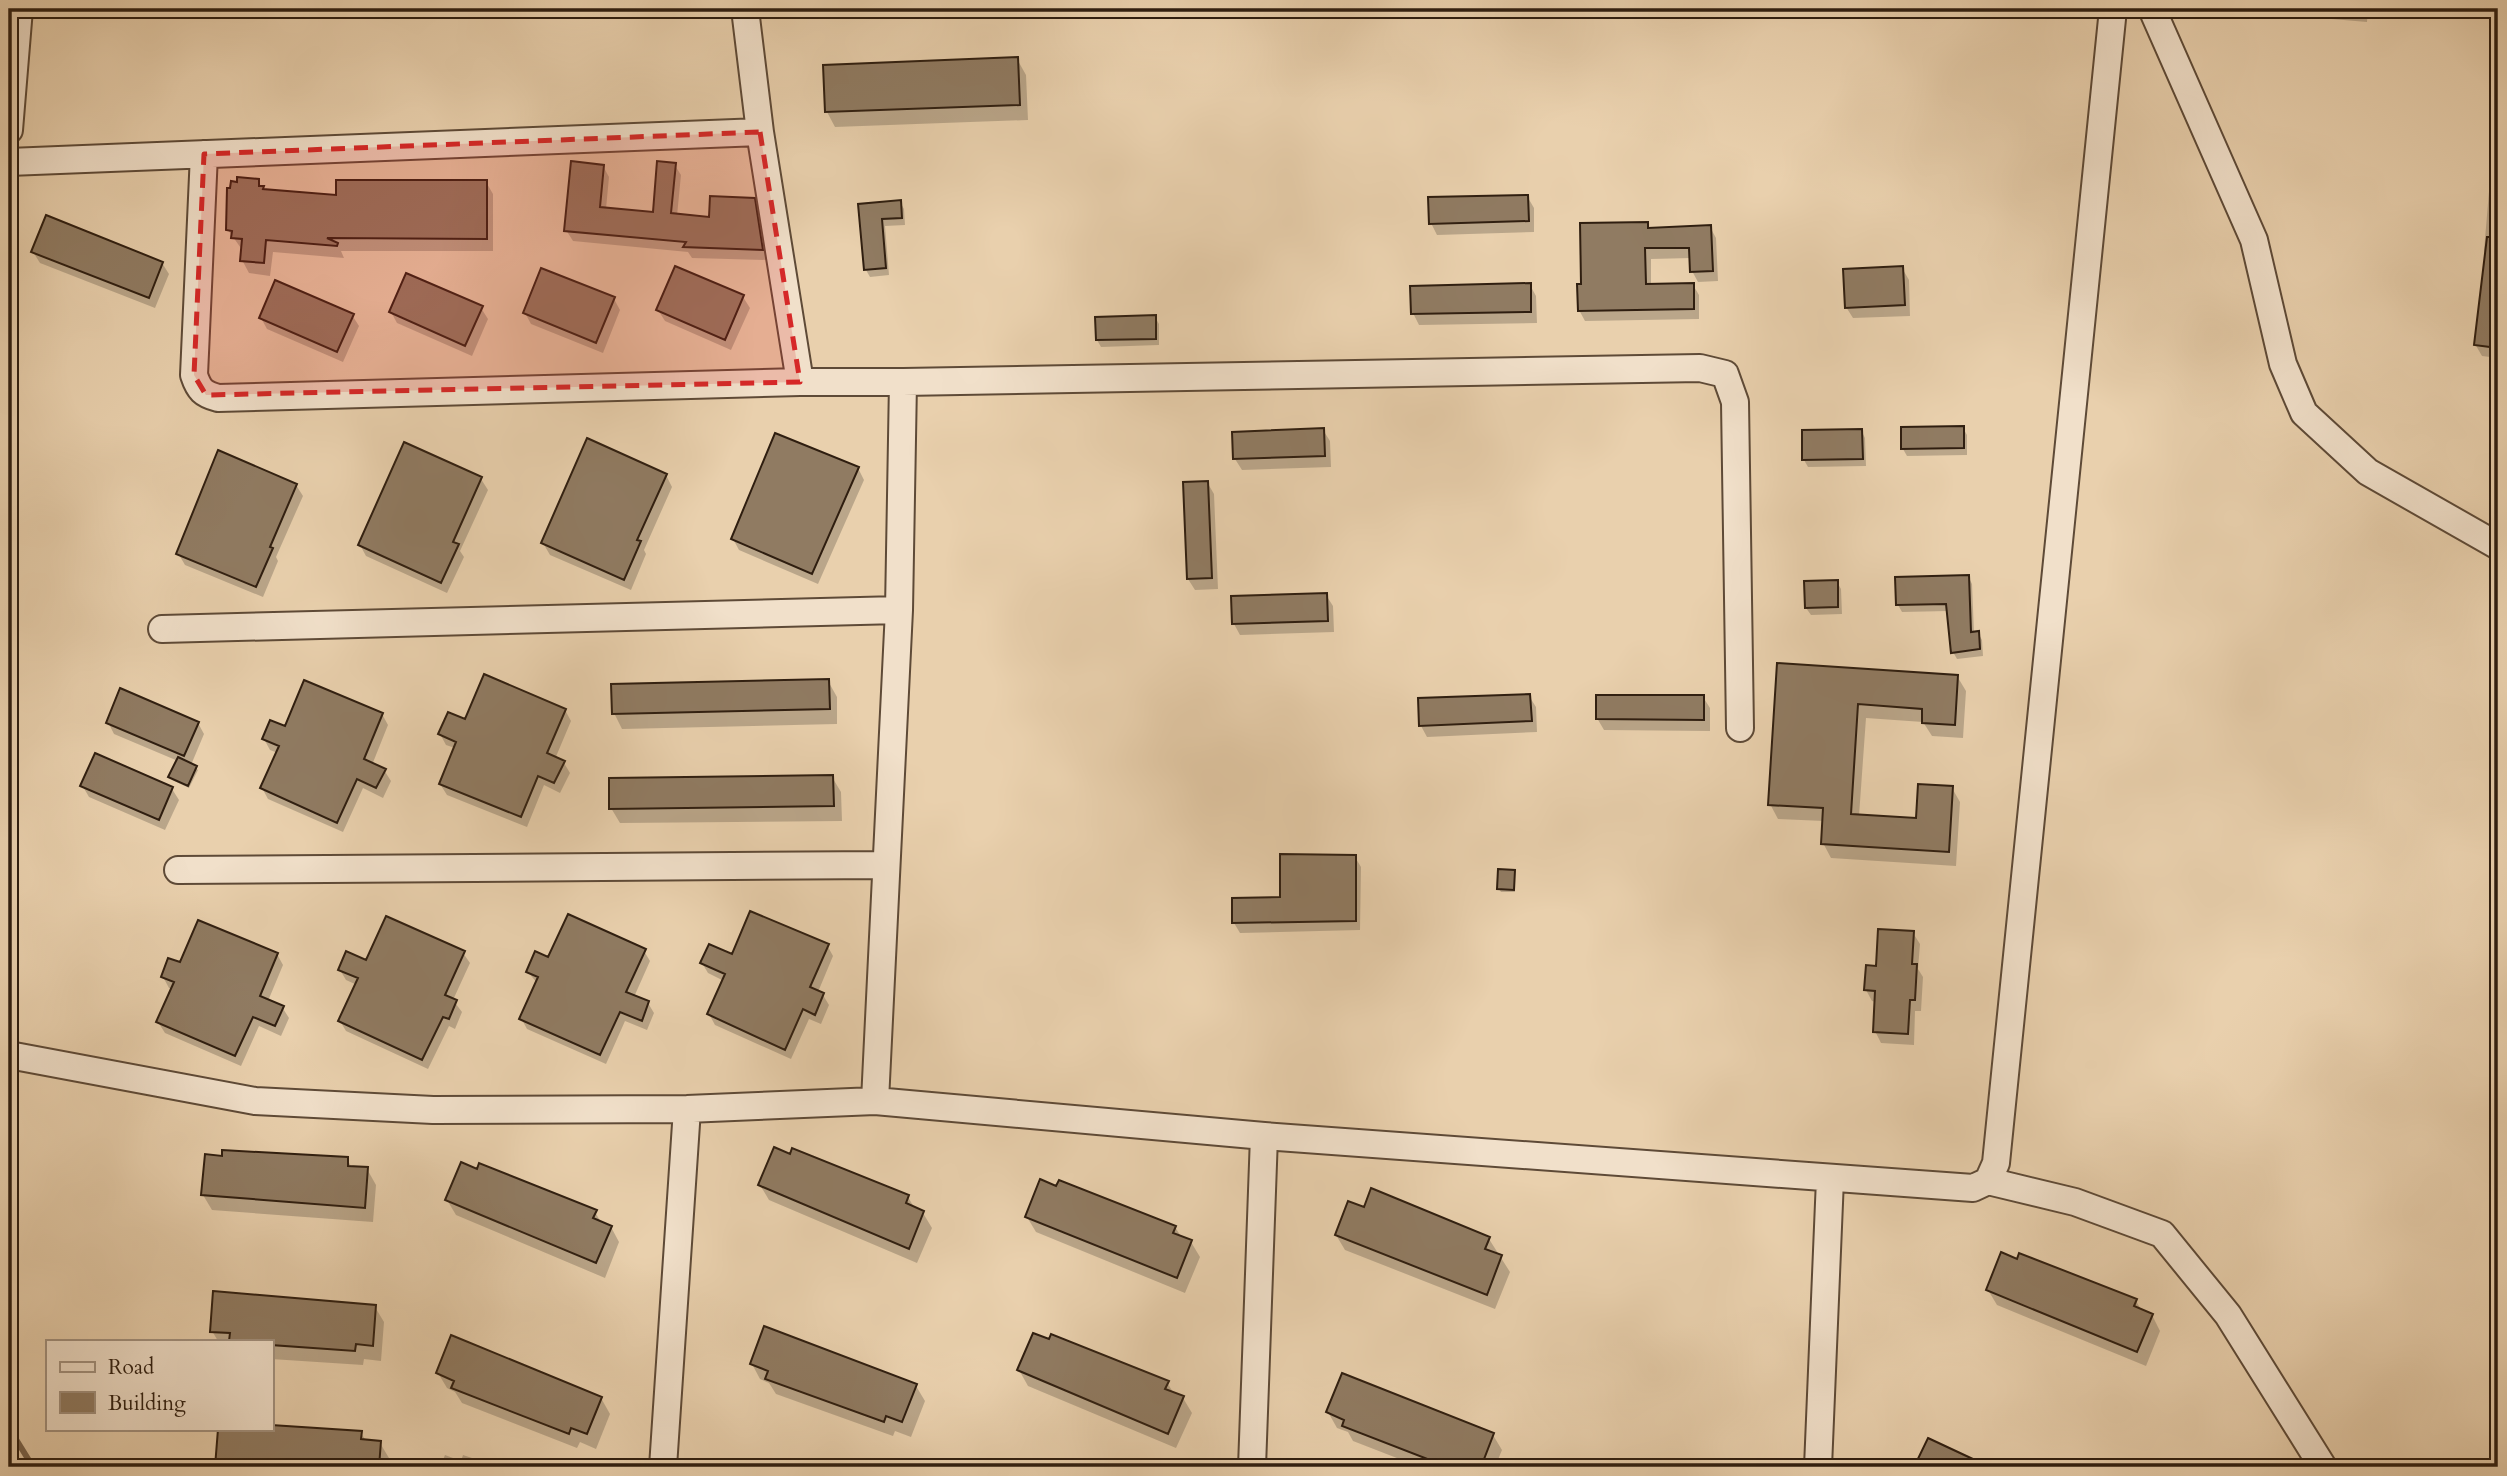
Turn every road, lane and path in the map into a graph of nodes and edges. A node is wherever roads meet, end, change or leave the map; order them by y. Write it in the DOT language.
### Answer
graph roads {
  1 [pos="19,9"];
  2 [pos="746,9"];
  3 [pos="2113,9"];
  4 [pos="2152,9"];
  5 [pos="9,130"];
  6 [pos="760,132"];
  7 [pos="204,154"];
  8 [pos="9,162"];
  9 [pos="800,382"];
  10 [pos="903,382"];
  11 [pos="2498,546"];
  12 [pos="900,610"];
  13 [pos="162,629"];
  14 [pos="1741,728"];
  15 [pos="885,865"];
  16 [pos="177,870"];
  17 [pos="9,1055"];
  18 [pos="875,1101"];
  19 [pos="687,1109"];
  20 [pos="1264,1136"];
  21 [pos="1830,1179"];
  22 [pos="1988,1181"];
  23 [pos="663,1467"];
  24 [pos="1252,1467"];
  25 [pos="1818,1467"];
  26 [pos="2323,1467"];
  1 -- 5 [label="street"];
  2 -- 6 [label="street"];
  3 -- 22 [label="street"];
  4 -- 11 [label="street"];
  6 -- 7 [label="street"];
  6 -- 9 [label="street"];
  7 -- 8 [label="street"];
  7 -- 9 [label="street"];
  9 -- 10 [label="street"];
  10 -- 12 [label="street"];
  10 -- 14 [label="street"];
  12 -- 13 [label="street"];
  12 -- 15 [label="street"];
  15 -- 16 [label="street"];
  15 -- 18 [label="street"];
  17 -- 19 [label="street"];
  18 -- 19 [label="street"];
  18 -- 20 [label="street"];
  19 -- 23 [label="street"];
  20 -- 21 [label="street"];
  20 -- 24 [label="street"];
  21 -- 22 [label="street"];
  21 -- 25 [label="street"];
  22 -- 26 [label="street"];
}
